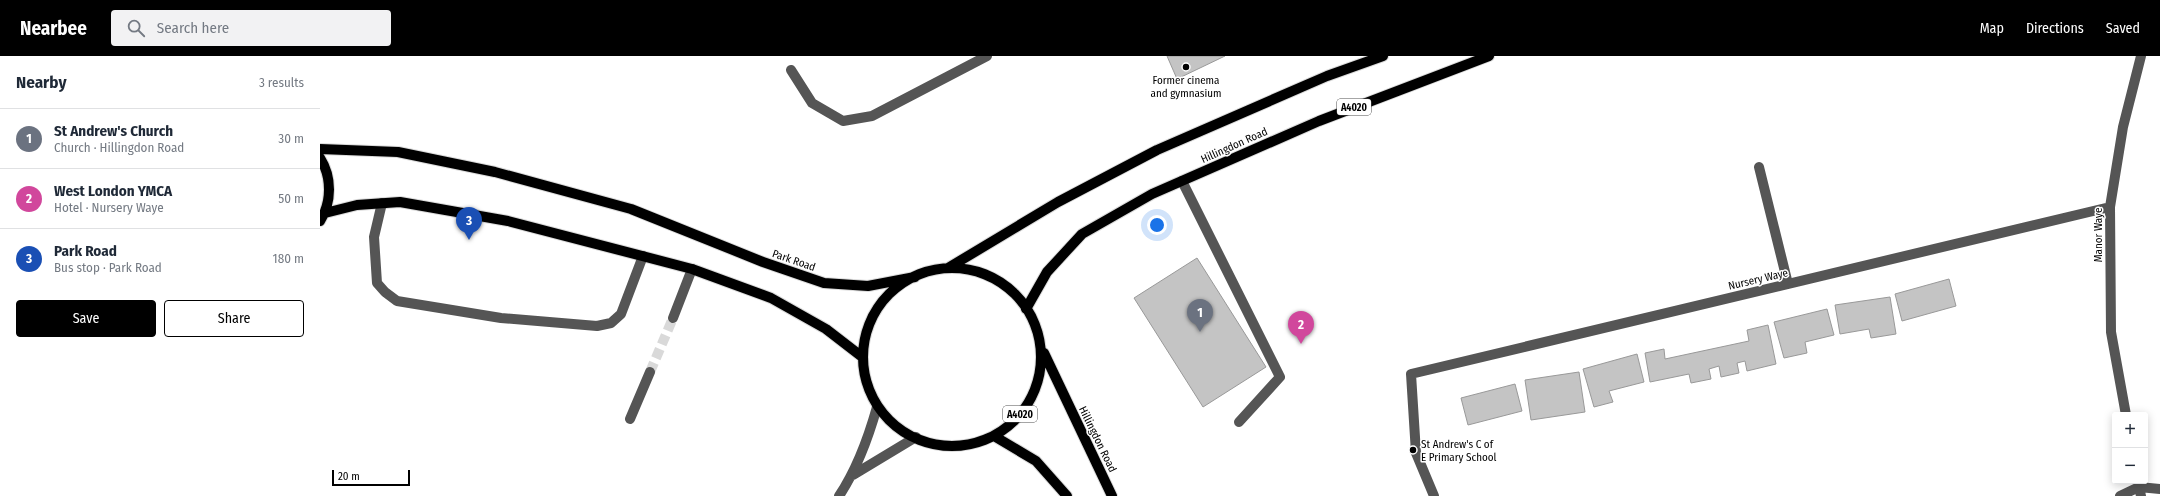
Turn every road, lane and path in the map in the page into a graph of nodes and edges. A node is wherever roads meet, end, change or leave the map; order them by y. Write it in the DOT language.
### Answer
graph roads {
  1 [pos="987,56"];
  2 [pos="1383,56"];
  3 [pos="1489,56"];
  4 [pos="2141,56"];
  5 [pos="791,70"];
  6 [pos="320,149"];
  7 [pos="320,158"];
  8 [pos="1759,167"];
  9 [pos="1182,181"];
  10 [pos="382,203"];
  11 [pos="2110,207"];
  12 [pos="322,217"];
  13 [pos="643,256"];
  14 [pos="948,268"];
  15 [pos="692,269"];
  16 [pos="915,277"];
  17 [pos="1788,284"];
  18 [pos="1026,309"];
  19 [pos="673,318"];
  20 [pos="1042,350"];
  21 [pos="861,356"];
  22 [pos="650,372"];
  23 [pos="877,407"];
  24 [pos="2125,412"];
  25 [pos="630,419"];
  26 [pos="1239,422"];
  27 [pos="994,436"];
  28 [pos="916,437"];
  29 [pos="852,475"];
  30 [pos="2140,488"];
  31 [pos="2160,489"];
  32 [pos="839,496"];
  33 [pos="1067,496"];
  34 [pos="1112,496"];
  35 [pos="1434,496"];
  36 [pos="2120,496"];
  1 -- 5 [label="street"];
  2 -- 14 [label="main road, A4020"];
  3 -- 9 [label="main road, Hillingdon Road / A4020"];
  4 -- 11 [label="street, Manor Waye"];
  6 -- 16 [label="main road, Park Road"];
  7 -- 12 [label="main road"];
  8 -- 17 [label="street"];
  9 -- 18 [label="main road, Hillingdon Road / A4020"];
  9 -- 26 [label="street"];
  10 -- 12 [label="main road"];
  10 -- 13 [label="main road"];
  10 -- 13 [label="street"];
  11 -- 17 [label="street, Nursery Waye"];
  11 -- 24 [label="street, Manor Waye"];
  13 -- 15 [label="main road"];
  14 -- 16 [label="main road, A4020"];
  14 -- 18 [label="main road, A4020"];
  15 -- 19 [label="street"];
  15 -- 21 [label="main road"];
  16 -- 21 [label="main road, A4020"];
  17 -- 35 [label="street, Nursery Waye"];
  18 -- 20 [label="main road, A4020"];
  20 -- 27 [label="main road, A4020"];
  20 -- 34 [label="main road, Hillingdon Road / A4020"];
  21 -- 23 [label="main road, A4020"];
  22 -- 25 [label="street"];
  23 -- 28 [label="main road, A4020"];
  23 -- 29 [label="street"];
  27 -- 28 [label="main road, A4020"];
  27 -- 33 [label="main road"];
  28 -- 29 [label="street"];
  29 -- 32 [label="street"];
  30 -- 31 [label="street"];
  30 -- 36 [label="street"];
}
